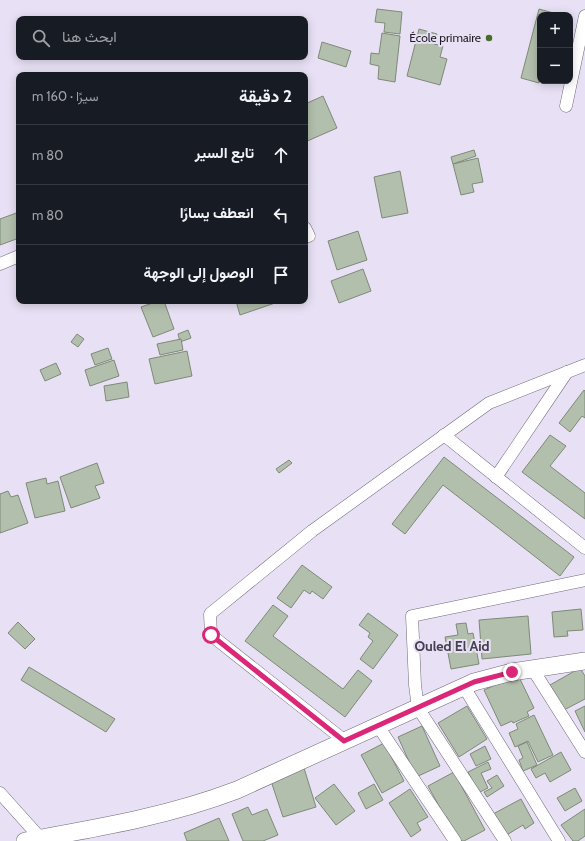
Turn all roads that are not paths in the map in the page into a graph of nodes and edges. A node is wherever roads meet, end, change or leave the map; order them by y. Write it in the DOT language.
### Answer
graph roads {
  1 [pos="585,16"];
  2 [pos="566,106"];
  3 [pos="16,257"];
  4 [pos="0,264"];
  5 [pos="585,365"];
  6 [pos="567,372"];
  7 [pos="444,435"];
  8 [pos="496,477"];
  9 [pos="585,548"];
  10 [pos="585,580"];
  11 [pos="585,661"];
  12 [pos="532,668"];
  13 [pos="464,687"];
  14 [pos="418,708"];
  15 [pos="378,726"];
  16 [pos="344,741"];
  17 [pos="585,752"];
  18 [pos="0,793"];
  19 [pos="37,840"];
  20 [pos="455,841"];
  21 [pos="504,841"];
  22 [pos="559,841"];
  1 -- 2 [label="street"];
  3 -- 4 [label="street"];
  5 -- 6 [label="street"];
  6 -- 7 [label="street"];
  6 -- 8 [label="street"];
  7 -- 8 [label="street"];
  7 -- 16 [label="street"];
  8 -- 9 [label="street"];
  10 -- 14 [label="street"];
  11 -- 12 [label="street"];
  12 -- 13 [label="street"];
  12 -- 17 [label="street"];
  13 -- 14 [label="street"];
  13 -- 22 [label="street"];
  14 -- 15 [label="street"];
  14 -- 21 [label="street"];
  15 -- 16 [label="street"];
  15 -- 20 [label="street"];
  16 -- 19 [label="street"];
  18 -- 19 [label="street"];
}
